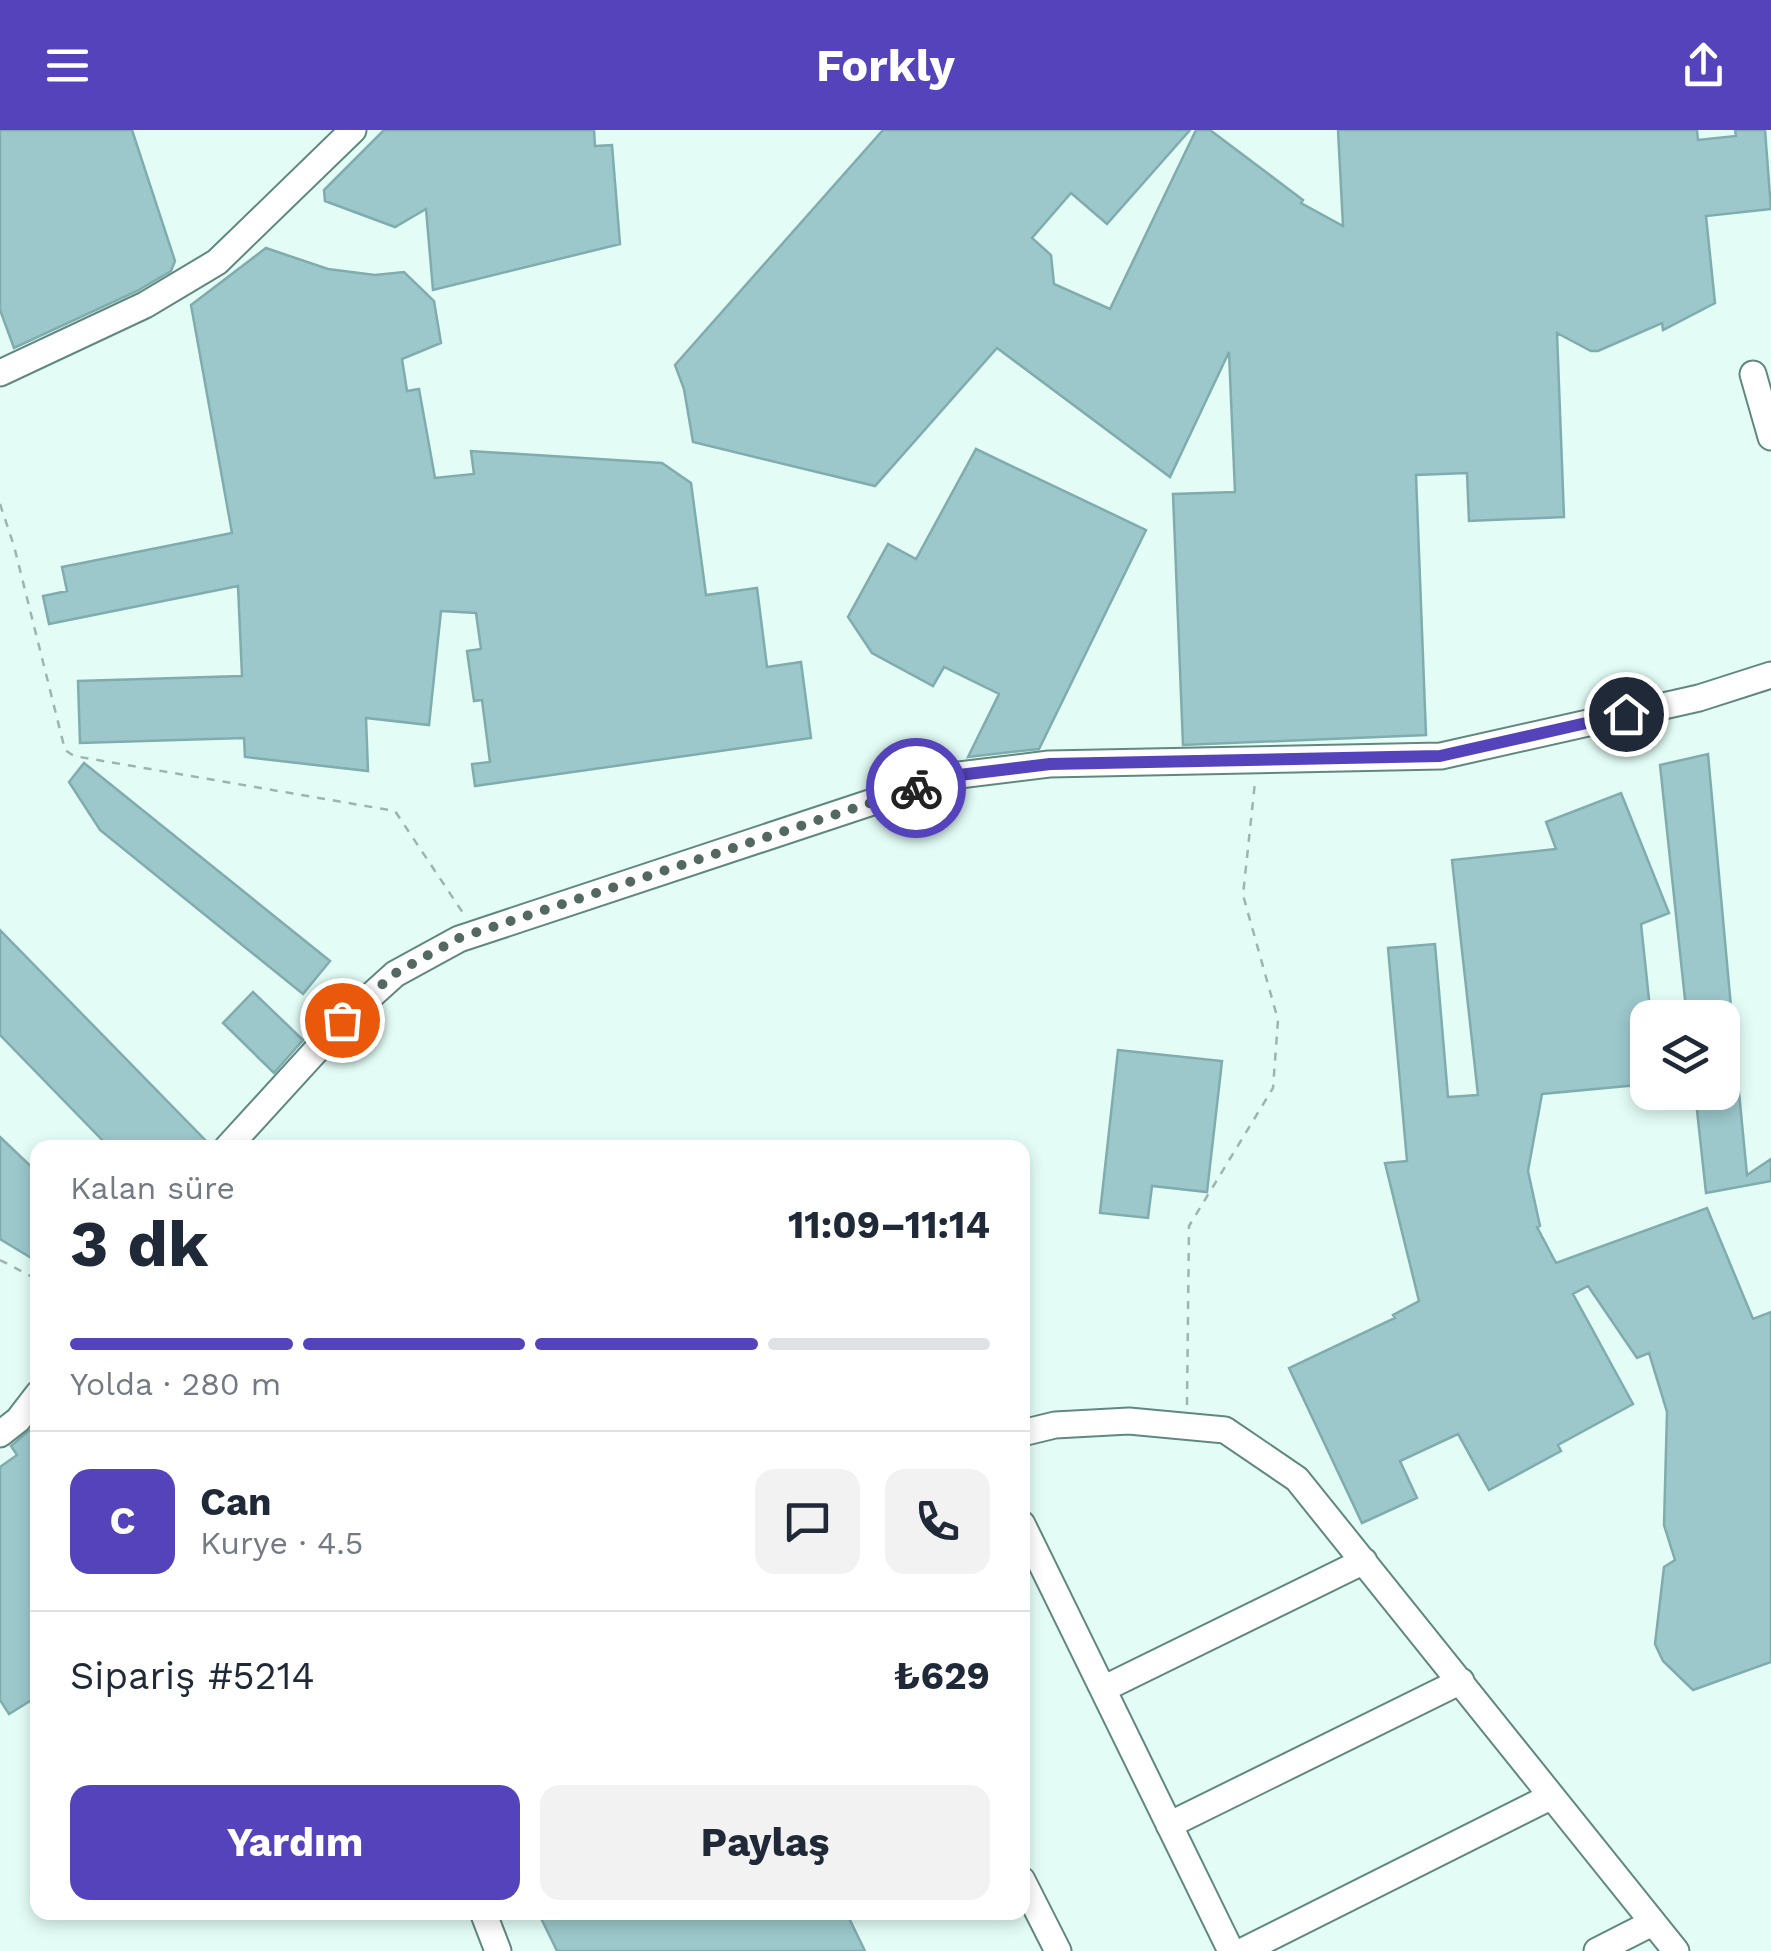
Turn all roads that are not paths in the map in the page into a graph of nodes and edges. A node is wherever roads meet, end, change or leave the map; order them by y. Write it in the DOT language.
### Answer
graph roads {
  1 [pos="353,130"];
  2 [pos="0,373"];
  3 [pos="1753,374"];
  4 [pos="1771,436"];
  5 [pos="1771,675"];
  6 [pos="234,1140"];
  7 [pos="30,1404"];
  8 [pos="1030,1431"];
  9 [pos="0,1434"];
  10 [pos="1030,1540"];
  11 [pos="1364,1561"];
  12 [pos="1461,1681"];
  13 [pos="1103,1689"];
  14 [pos="1550,1797"];
  15 [pos="1169,1825"];
  16 [pos="1030,1896"];
  17 [pos="486,1920"];
  18 [pos="1652,1923"];
  19 [pos="498,1951"];
  20 [pos="1058,1951"];
  21 [pos="1231,1951"];
  22 [pos="1243,1951"];
  23 [pos="1597,1951"];
  24 [pos="1676,1951"];
  1 -- 2 [label="street"];
  3 -- 4 [label="street"];
  5 -- 6 [label="street"];
  7 -- 9 [label="street"];
  8 -- 11 [label="street"];
  10 -- 13 [label="street"];
  11 -- 12 [label="street"];
  11 -- 13 [label="street"];
  12 -- 14 [label="street"];
  12 -- 15 [label="street"];
  13 -- 15 [label="street"];
  14 -- 18 [label="street"];
  14 -- 22 [label="street"];
  15 -- 21 [label="street"];
  16 -- 20 [label="street"];
  17 -- 19 [label="street"];
  18 -- 23 [label="street"];
  18 -- 24 [label="street"];
}
